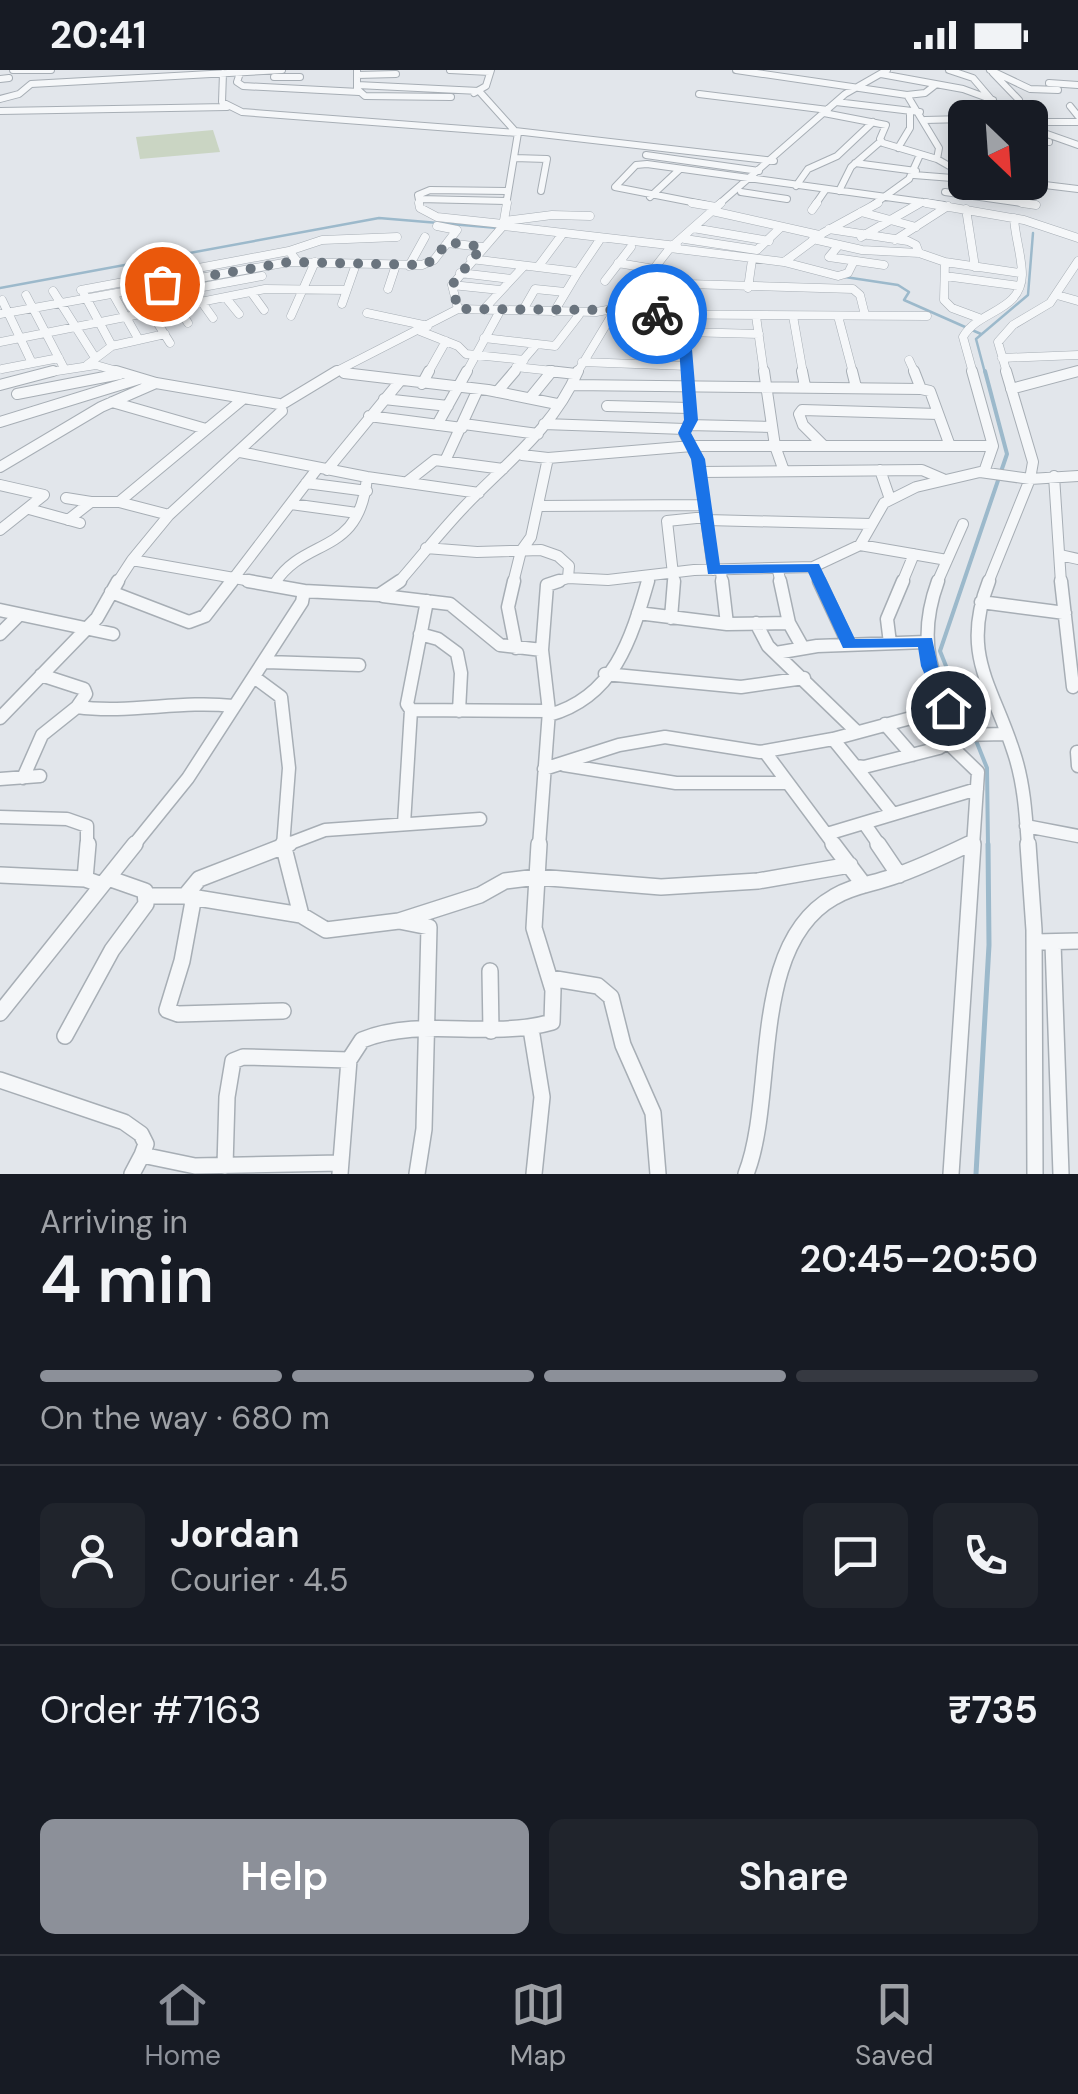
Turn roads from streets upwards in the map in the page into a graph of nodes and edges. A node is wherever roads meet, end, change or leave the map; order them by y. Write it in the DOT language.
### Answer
graph roads {
  1 [pos="53,70"];
  2 [pos="282,70"];
  3 [pos="450,70"];
  4 [pos="736,70"];
  5 [pos="949,70"];
  6 [pos="990,70"];
  7 [pos="240,71"];
  8 [pos="490,71"];
  9 [pos="220,72"];
  10 [pos="357,72"];
  11 [pos="884,72"];
  12 [pos="12,73"];
  13 [pos="261,74"];
  14 [pos="396,74"];
  15 [pos="300,76"];
  16 [pos="0,78"];
  17 [pos="52,82"];
  18 [pos="1020,82"];
  19 [pos="28,84"];
  20 [pos="1078,84"];
  21 [pos="934,86"];
  22 [pos="859,88"];
  23 [pos="358,89"];
  24 [pos="1058,90"];
  25 [pos="478,92"];
  26 [pos="700,94"];
  27 [pos="907,95"];
  28 [pos="0,99"];
  29 [pos="993,100"];
  30 [pos="1020,100"];
  31 [pos="839,103"];
  32 [pos="1070,106"];
  33 [pos="227,107"];
  34 [pos="915,111"];
  35 [pos="0,112"];
  36 [pos="828,112"];
  37 [pos="948,119"];
  38 [pos="1078,119"];
  39 [pos="925,120"];
  40 [pos="872,122"];
  41 [pos="515,131"];
  42 [pos="1048,133"];
  43 [pos="881,141"];
  44 [pos="1078,141"];
  45 [pos="898,148"];
  46 [pos="646,155"];
  47 [pos="919,157"];
  48 [pos="514,158"];
  49 [pos="937,159"];
  50 [pos="855,163"];
  51 [pos="948,164"];
  52 [pos="680,169"];
  53 [pos="763,170"];
  54 [pos="915,173"];
  55 [pos="948,178"];
  56 [pos="796,186"];
  57 [pos="948,186"];
  58 [pos="1048,186"];
  59 [pos="826,189"];
  60 [pos="838,190"];
  61 [pos="1078,190"];
  62 [pos="541,192"];
  63 [pos="741,192"];
  64 [pos="945,192"];
  65 [pos="948,192"];
  66 [pos="506,196"];
  67 [pos="650,196"];
  68 [pos="884,196"];
  69 [pos="787,198"];
  70 [pos="998,200"];
  71 [pos="922,202"];
  72 [pos="944,205"];
  73 [pos="1036,205"];
  74 [pos="966,209"];
  75 [pos="715,210"];
  76 [pos="812,210"];
  77 [pos="861,212"];
  78 [pos="590,216"];
  79 [pos="1019,219"];
  80 [pos="890,220"];
  81 [pos="502,225"];
  82 [pos="437,226"];
  83 [pos="781,227"];
  84 [pos="916,227"];
  85 [pos="695,228"];
  86 [pos="828,229"];
  87 [pos="560,236"];
  88 [pos="861,236"];
  89 [pos="396,237"];
  90 [pos="425,237"];
  91 [pos="816,237"];
  92 [pos="1078,238"];
  93 [pos="685,239"];
  94 [pos="895,240"];
  95 [pos="447,242"];
  96 [pos="599,242"];
  97 [pos="768,242"];
  98 [pos="839,245"];
  99 [pos="482,247"];
  100 [pos="631,247"];
  101 [pos="673,247"];
  102 [pos="289,251"];
  103 [pos="886,252"];
  104 [pos="919,253"];
  105 [pos="246,259"];
  106 [pos="471,259"];
  107 [pos="752,260"];
  108 [pos="297,261"];
  109 [pos="854,261"];
  110 [pos="1078,261"];
  111 [pos="316,262"];
  112 [pos="784,262"];
  113 [pos="946,262"];
  114 [pos="618,263"];
  115 [pos="356,264"];
  116 [pos="884,265"];
  117 [pos="396,266"];
  118 [pos="409,266"];
  119 [pos="524,266"];
  120 [pos="800,267"];
  121 [pos="975,267"];
  122 [pos="253,268"];
  123 [pos="538,268"];
  124 [pos="654,268"];
  125 [pos="578,272"];
  126 [pos="460,273"];
  127 [pos="1020,273"];
  128 [pos="262,276"];
  129 [pos="945,276"];
  130 [pos="511,278"];
  131 [pos="185,280"];
  132 [pos="888,280"];
  133 [pos="605,282"];
  134 [pos="652,283"];
  135 [pos="162,284"];
  136 [pos="452,285"];
  137 [pos="1020,286"];
  138 [pos="276,288"];
  139 [pos="304,288"];
  140 [pos="748,288"];
  141 [pos="192,289"];
  142 [pos="388,289"];
  143 [pos="803,289"];
  144 [pos="137,290"];
  145 [pos="346,290"];
  146 [pos="500,290"];
  147 [pos="53,291"];
  148 [pos="82,291"];
  149 [pos="251,292"];
  150 [pos="566,292"];
  151 [pos="113,294"];
  152 [pos="26,295"];
  153 [pos="1056,295"];
  154 [pos="226,298"];
  155 [pos="2,300"];
  156 [pos="1078,301"];
  157 [pos="202,303"];
  158 [pos="60,304"];
  159 [pos="342,304"];
  160 [pos="178,307"];
  161 [pos="34,308"];
  162 [pos="485,308"];
  163 [pos="458,309"];
  164 [pos="264,310"];
  165 [pos="523,310"];
  166 [pos="500,311"];
  167 [pos="151,312"];
  168 [pos="554,312"];
  169 [pos="366,313"];
  170 [pos="615,313"];
  171 [pos="4,314"];
  172 [pos="238,314"];
  173 [pos="683,314"];
  174 [pos="580,315"];
  175 [pos="291,316"];
  176 [pos="756,316"];
  177 [pos="793,316"];
  178 [pos="838,316"];
  179 [pos="865,316"];
  180 [pos="927,316"];
  181 [pos="126,318"];
  182 [pos="213,318"];
  183 [pos="979,318"];
  184 [pos="100,322"];
  185 [pos="188,323"];
  186 [pos="74,328"];
  187 [pos="424,330"];
  188 [pos="47,333"];
  189 [pos="685,334"];
  190 [pos="759,334"];
  191 [pos="653,336"];
  192 [pos="20,338"];
  193 [pos="484,338"];
  194 [pos="139,340"];
  195 [pos="446,341"];
  196 [pos="0,342"];
  197 [pos="536,344"];
  198 [pos="112,346"];
  199 [pos="474,355"];
  200 [pos="1078,355"];
  201 [pos="1002,358"];
  202 [pos="90,360"];
  203 [pos="909,360"];
  204 [pos="582,362"];
  205 [pos="62,363"];
  206 [pos="520,363"];
  207 [pos="32,364"];
  208 [pos="1,366"];
  209 [pos="688,366"];
  210 [pos="552,371"];
  211 [pos="1074,372"];
  212 [pos="124,373"];
  213 [pos="344,373"];
  214 [pos="141,379"];
  215 [pos="574,380"];
  216 [pos="400,381"];
  217 [pos="1078,381"];
  218 [pos="156,383"];
  219 [pos="4,384"];
  220 [pos="422,384"];
  221 [pos="690,386"];
  222 [pos="765,386"];
  223 [pos="804,386"];
  224 [pos="459,387"];
  225 [pos="856,387"];
  226 [pos="478,389"];
  227 [pos="921,389"];
  228 [pos="1011,389"];
  229 [pos="497,392"];
  230 [pos="17,394"];
  231 [pos="243,398"];
  232 [pos="530,398"];
  233 [pos="384,400"];
  234 [pos="112,402"];
  235 [pos="557,404"];
  236 [pos="284,406"];
  237 [pos="448,406"];
  238 [pos="608,406"];
  239 [pos="689,408"];
  240 [pos="938,414"];
  241 [pos="369,416"];
  242 [pos="0,422"];
  243 [pos="437,425"];
  244 [pos="463,426"];
  245 [pos="686,427"];
  246 [pos="772,427"];
  247 [pos="206,429"];
  248 [pos="541,429"];
  249 [pos="692,446"];
  250 [pos="776,446"];
  251 [pos="824,446"];
  252 [pos="950,446"];
  253 [pos="993,446"];
  254 [pos="240,452"];
  255 [pos="522,455"];
  256 [pos="548,458"];
  257 [pos="445,461"];
  258 [pos="0,467"];
  259 [pos="504,469"];
  260 [pos="322,470"];
  261 [pos="784,470"];
  262 [pos="880,470"];
  263 [pos="700,472"];
  264 [pos="989,472"];
  265 [pos="1054,476"];
  266 [pos="1078,476"];
  267 [pos="367,477"];
  268 [pos="1028,478"];
  269 [pos="943,479"];
  270 [pos="407,482"];
  271 [pos="306,483"];
  272 [pos="0,484"];
  273 [pos="367,491"];
  274 [pos="479,492"];
  275 [pos="66,498"];
  276 [pos="890,499"];
  277 [pos="91,502"];
  278 [pos="118,502"];
  279 [pos="291,504"];
  280 [pos="540,506"];
  281 [pos="28,509"];
  282 [pos="357,512"];
  283 [pos="706,514"];
  284 [pos="169,515"];
  285 [pos="871,524"];
  286 [pos="962,524"];
  287 [pos="0,530"];
  288 [pos="860,545"];
  289 [pos="426,548"];
  290 [pos="521,551"];
  291 [pos="914,554"];
  292 [pos="1060,555"];
  293 [pos="1078,558"];
  294 [pos="132,560"];
  295 [pos="947,560"];
  296 [pos="813,567"];
  297 [pos="717,570"];
  298 [pos="778,571"];
  299 [pos="675,572"];
  300 [pos="650,576"];
  301 [pos="568,578"];
  302 [pos="233,580"];
  303 [pos="275,584"];
  304 [pos="304,591"];
  305 [pos="110,592"];
  306 [pos="379,595"];
  307 [pos="426,601"];
  308 [pos="982,602"];
  309 [pos="0,610"];
  310 [pos="638,613"];
  311 [pos="19,615"];
  312 [pos="671,618"];
  313 [pos="1069,620"];
  314 [pos="756,623"];
  315 [pos="790,623"];
  316 [pos="727,624"];
  317 [pos="86,630"];
  318 [pos="0,634"];
  319 [pos="112,634"];
  320 [pos="420,634"];
  321 [pos="926,642"];
  322 [pos="890,643"];
  323 [pos="849,645"];
  324 [pos="516,648"];
  325 [pos="803,648"];
  326 [pos="542,650"];
  327 [pos="776,654"];
  328 [pos="266,662"];
  329 [pos="359,666"];
  330 [pos="605,674"];
  331 [pos="41,675"];
  332 [pos="254,678"];
  333 [pos="804,678"];
  334 [pos="1073,686"];
  335 [pos="233,706"];
  336 [pos="77,707"];
  337 [pos="948,708"];
  338 [pos="411,710"];
  339 [pos="459,711"];
  340 [pos="549,713"];
  341 [pos="0,718"];
  342 [pos="884,724"];
  343 [pos="856,731"];
  344 [pos="1000,734"];
  345 [pos="958,738"];
  346 [pos="834,739"];
  347 [pos="765,752"];
  348 [pos="1077,752"];
  349 [pos="912,756"];
  350 [pos="560,764"];
  351 [pos="855,766"];
  352 [pos="1078,766"];
  353 [pos="544,769"];
  354 [pos="40,776"];
  355 [pos="22,778"];
  356 [pos="0,779"];
  357 [pos="788,783"];
  358 [pos="977,790"];
  359 [pos="893,814"];
  360 [pos="0,817"];
  361 [pos="480,819"];
  362 [pos="864,823"];
  363 [pos="404,824"];
  364 [pos="1026,826"];
  365 [pos="827,834"];
  366 [pos="1078,836"];
  367 [pos="972,843"];
  368 [pos="282,845"];
  369 [pos="850,865"];
  370 [pos="0,875"];
  371 [pos="899,875"];
  372 [pos="537,877"];
  373 [pos="86,879"];
  374 [pos="105,881"];
  375 [pos="864,885"];
  376 [pos="147,896"];
  377 [pos="190,896"];
  378 [pos="301,915"];
  379 [pos="399,921"];
  380 [pos="1078,941"];
  381 [pos="1034,942"];
  382 [pos="1053,943"];
  383 [pos="490,970"];
  384 [pos="550,978"];
  385 [pos="283,1012"];
  386 [pos="0,1013"];
  387 [pos="531,1029"];
  388 [pos="424,1031"];
  389 [pos="490,1031"];
  390 [pos="65,1036"];
  391 [pos="350,1060"];
  392 [pos="0,1080"];
  393 [pos="142,1156"];
  394 [pos="225,1166"];
  395 [pos="340,1168"];
  396 [pos="132,1174"];
  397 [pos="418,1174"];
  398 [pos="534,1174"];
  399 [pos="658,1174"];
  400 [pos="746,1174"];
  401 [pos="951,1174"];
  402 [pos="1034,1174"];
  403 [pos="1061,1174"];
  1 -- 12 [label="street"];
  1 -- 17 [label="street"];
  2 -- 13 [label="street"];
  3 -- 8 [label="street"];
  4 -- 22 [label="street"];
  5 -- 29 [label="street"];
  6 -- 18 [label="street"];
  6 -- 30 [label="street"];
  7 -- 9 [label="street"];
  7 -- 13 [label="street"];
  7 -- 23 [label="street"];
  8 -- 25 [label="street"];
  9 -- 17 [label="street"];
  9 -- 33 [label="street"];
  10 -- 14 [label="street"];
  10 -- 23 [label="street"];
  11 -- 21 [label="street"];
  11 -- 22 [label="street"];
  12 -- 16 [label="street"];
  12 -- 19 [label="street"];
  13 -- 15 [label="street"];
  17 -- 19 [label="street"];
  18 -- 20 [label="street"];
  18 -- 24 [label="street"];
  19 -- 28 [label="street"];
  21 -- 27 [label="street"];
  21 -- 29 [label="street"];
  22 -- 27 [label="street"];
  22 -- 31 [label="street"];
  23 -- 25 [label="street"];
  25 -- 41 [label="street"];
  26 -- 36 [label="street"];
  27 -- 34 [label="street"];
  31 -- 34 [label="street"];
  31 -- 36 [label="street"];
  32 -- 38 [label="street"];
  33 -- 35 [label="street"];
  33 -- 41 [label="street"];
  34 -- 39 [label="street"];
  34 -- 45 [label="street"];
  36 -- 40 [label="street"];
  36 -- 53 [label="street"];
  37 -- 39 [label="street"];
  38 -- 44 [label="street"];
  39 -- 49 [label="street"];
  40 -- 43 [label="street"];
  40 -- 56 [label="street"];
  41 -- 48 [label="street"];
  41 -- 53 [label="street"];
  42 -- 44 [label="street"];
  43 -- 45 [label="street"];
  43 -- 50 [label="street"];
  45 -- 47 [label="street"];
  46 -- 53 [label="street"];
  47 -- 49 [label="street"];
  47 -- 54 [label="street"];
  48 -- 62 [label="street"];
  48 -- 66 [label="street"];
  49 -- 51 [label="street"];
  50 -- 54 [label="street"];
  50 -- 60 [label="street"];
  52 -- 53 [label="street"];
  52 -- 67 [label="street"];
  52 -- 67 [label="street"];
  53 -- 56 [label="street"];
  53 -- 63 [label="street"];
  53 -- 75 [label="street"];
  54 -- 55 [label="street"];
  54 -- 68 [label="street"];
  56 -- 59 [label="street"];
  57 -- 64 [label="street"];
  58 -- 61 [label="street"];
  59 -- 60 [label="street"];
  59 -- 76 [label="street"];
  60 -- 68 [label="street"];
  63 -- 69 [label="street"];
  63 -- 75 [label="street"];
  64 -- 65 [label="street"];
  64 -- 72 [label="street"];
  66 -- 81 [label="street"];
  66 -- 81 [label="street"];
  67 -- 75 [label="street"];
  68 -- 71 [label="street"];
  68 -- 77 [label="street"];
  70 -- 73 [label="street"];
  71 -- 72 [label="street"];
  71 -- 80 [label="street"];
  72 -- 74 [label="street"];
  72 -- 84 [label="street"];
  74 -- 79 [label="street"];
  74 -- 121 [label="street"];
  75 -- 83 [label="street"];
  75 -- 85 [label="street"];
  77 -- 80 [label="street"];
  77 -- 86 [label="street"];
  78 -- 81 [label="street"];
  79 -- 92 [label="street"];
  79 -- 127 [label="street"];
  80 -- 84 [label="street"];
  80 -- 88 [label="street"];
  81 -- 99 [label="street"];
  81 -- 101 [label="street"];
  82 -- 95 [label="street"];
  83 -- 91 [label="street"];
  83 -- 97 [label="street"];
  84 -- 94 [label="street"];
  85 -- 93 [label="street"];
  85 -- 97 [label="street"];
  85 -- 101 [label="street"];
  86 -- 88 [label="street"];
  86 -- 91 [label="street"];
  87 -- 123 [label="street"];
  88 -- 94 [label="street"];
  89 -- 102 [label="street"];
  90 -- 118 [label="street"];
  91 -- 98 [label="street"];
  91 -- 112 [label="street"];
  93 -- 97 [label="street"];
  93 -- 101 [label="street"];
  94 -- 104 [label="street"];
  95 -- 99 [label="street"];
  95 -- 118 [label="street"];
  96 -- 125 [label="street"];
  98 -- 103 [label="street"];
  98 -- 109 [label="street"];
  99 -- 106 [label="street"];
  100 -- 114 [label="street"];
  101 -- 107 [label="street"];
  101 -- 124 [label="street"];
  101 -- 134 [label="street"];
  102 -- 105 [label="street"];
  102 -- 108 [label="street"];
  103 -- 104 [label="street"];
  103 -- 116 [label="street"];
  104 -- 113 [label="street"];
  105 -- 122 [label="street"];
  105 -- 148 [label="street"];
  106 -- 119 [label="street"];
  106 -- 126 [label="street"];
  107 -- 112 [label="street"];
  107 -- 140 [label="street"];
  108 -- 111 [label="street"];
  108 -- 122 [label="street"];
  109 -- 116 [label="street"];
  109 -- 120 [label="street"];
  110 -- 153 [label="street"];
  111 -- 115 [label="street"];
  111 -- 139 [label="street"];
  112 -- 120 [label="street"];
  113 -- 121 [label="street"];
  113 -- 129 [label="street"];
  114 -- 124 [label="street"];
  114 -- 133 [label="street"];
  115 -- 117 [label="street"];
  115 -- 145 [label="street"];
  116 -- 132 [label="street"];
  117 -- 118 [label="street"];
  117 -- 142 [label="street"];
  119 -- 123 [label="street"];
  119 -- 130 [label="street"];
  120 -- 143 [label="street"];
  121 -- 127 [label="street"];
  122 -- 128 [label="street"];
  122 -- 131 [label="street"];
  123 -- 125 [label="street"];
  124 -- 170 [label="street"];
  125 -- 150 [label="street"];
  126 -- 130 [label="street"];
  126 -- 136 [label="street"];
  127 -- 137 [label="street"];
  128 -- 138 [label="street"];
  128 -- 141 [label="street"];
  129 -- 137 [label="street"];
  129 -- 183 [label="street"];
  130 -- 146 [label="street"];
  131 -- 135 [label="street"];
  131 -- 141 [label="street"];
  134 -- 140 [label="street"];
  134 -- 170 [label="street"];
  135 -- 144 [label="street"];
  135 -- 160 [label="street"];
  136 -- 146 [label="street"];
  136 -- 163 [label="street"];
  137 -- 183 [label="street"];
  138 -- 139 [label="street"];
  138 -- 149 [label="street"];
  139 -- 145 [label="street"];
  139 -- 175 [label="street"];
  140 -- 143 [label="street"];
  141 -- 157 [label="street"];
  143 -- 179 [label="street"];
  144 -- 151 [label="street"];
  144 -- 167 [label="street"];
  145 -- 159 [label="street"];
  146 -- 162 [label="street"];
  147 -- 158 [label="street"];
  148 -- 151 [label="street"];
  148 -- 158 [label="street"];
  148 -- 184 [label="street"];
  149 -- 154 [label="street"];
  149 -- 164 [label="street"];
  150 -- 165 [label="street"];
  150 -- 168 [label="street"];
  151 -- 181 [label="street"];
  152 -- 161 [label="street"];
  153 -- 156 [label="street"];
  153 -- 201 [label="street"];
  154 -- 157 [label="street"];
  154 -- 172 [label="street"];
  155 -- 171 [label="street"];
  157 -- 160 [label="street"];
  157 -- 182 [label="street"];
  158 -- 161 [label="street"];
  158 -- 186 [label="street"];
  160 -- 167 [label="street"];
  160 -- 185 [label="street"];
  161 -- 171 [label="street"];
  161 -- 188 [label="street"];
  162 -- 163 [label="street"];
  162 -- 165 [label="street"];
  163 -- 187 [label="street"];
  165 -- 168 [label="street"];
  166 -- 174 [label="street"];
  166 -- 187 [label="street"];
  166 -- 193 [label="street"];
  167 -- 181 [label="street"];
  167 -- 194 [label="street"];
  168 -- 170 [label="street"];
  169 -- 187 [label="street"];
  170 -- 173 [label="street"];
  170 -- 174 [label="street"];
  170 -- 204 [label="street"];
  171 -- 192 [label="street"];
  173 -- 176 [label="street"];
  173 -- 189 [label="street"];
  174 -- 197 [label="street"];
  176 -- 177 [label="street"];
  176 -- 190 [label="street"];
  177 -- 178 [label="street"];
  177 -- 223 [label="street"];
  178 -- 179 [label="street"];
  178 -- 225 [label="street"];
  179 -- 180 [label="street"];
  181 -- 184 [label="street"];
  181 -- 194 [label="street"];
  183 -- 253 [label="street"];
  184 -- 186 [label="street"];
  184 -- 198 [label="street"];
  186 -- 188 [label="street"];
  186 -- 202 [label="street"];
  187 -- 195 [label="street"];
  187 -- 213 [label="street"];
  187 -- 236 [label="street"];
  188 -- 192 [label="street"];
  188 -- 205 [label="street"];
  189 -- 190 [label="street"];
  189 -- 191 [label="street"];
  189 -- 209 [label="street"];
  190 -- 222 [label="street"];
  192 -- 196 [label="street"];
  192 -- 207 [label="street"];
  193 -- 197 [label="street"];
  193 -- 199 [label="street"];
  194 -- 198 [label="street"];
  195 -- 199 [label="street"];
  195 -- 220 [label="street"];
  197 -- 206 [label="street"];
  198 -- 202 [label="street"];
  199 -- 206 [label="street"];
  199 -- 224 [label="street"];
  200 -- 201 [label="street"];
  201 -- 228 [label="street"];
  202 -- 205 [label="street"];
  202 -- 212 [label="street"];
  203 -- 227 [label="street"];
  204 -- 209 [label="street"];
  204 -- 215 [label="street"];
  205 -- 207 [label="street"];
  205 -- 219 [label="street"];
  206 -- 210 [label="street"];
  206 -- 229 [label="street"];
  207 -- 208 [label="street"];
  208 -- 219 [label="street"];
  209 -- 221 [label="street"];
  210 -- 215 [label="street"];
  210 -- 232 [label="street"];
  211 -- 217 [label="street"];
  211 -- 228 [label="street"];
  212 -- 214 [label="street"];
  212 -- 230 [label="street"];
  213 -- 216 [label="street"];
  213 -- 236 [label="street"];
  214 -- 218 [label="street"];
  214 -- 242 [label="street"];
  215 -- 221 [label="street"];
  215 -- 235 [label="street"];
  216 -- 220 [label="street"];
  216 -- 233 [label="street"];
  218 -- 231 [label="street"];
  218 -- 234 [label="street"];
  220 -- 224 [label="street"];
  221 -- 222 [label="street"];
  221 -- 239 [label="street"];
  222 -- 223 [label="street"];
  222 -- 246 [label="street"];
  223 -- 225 [label="street"];
  224 -- 226 [label="street"];
  224 -- 237 [label="street"];
  225 -- 227 [label="street"];
  226 -- 229 [label="street"];
  226 -- 244 [label="street"];
  227 -- 240 [label="street"];
  228 -- 268 [label="street"];
  229 -- 232 [label="street"];
  231 -- 236 [label="street"];
  231 -- 247 [label="street"];
  232 -- 235 [label="street"];
  233 -- 237 [label="street"];
  233 -- 241 [label="street"];
  234 -- 247 [label="street"];
  234 -- 258 [label="street"];
  235 -- 248 [label="street"];
  236 -- 254 [label="street"];
  237 -- 243 [label="street"];
  238 -- 239 [label="street"];
  239 -- 245 [label="street"];
  240 -- 251 [label="street"];
  240 -- 252 [label="street"];
  241 -- 243 [label="street"];
  241 -- 260 [label="street"];
  243 -- 244 [label="street"];
  244 -- 248 [label="street"];
  244 -- 257 [label="street"];
  245 -- 246 [label="street"];
  245 -- 248 [label="street"];
  245 -- 249 [label="street"];
  246 -- 250 [label="street"];
  247 -- 278 [label="street"];
  248 -- 255 [label="street"];
  249 -- 250 [label="street"];
  249 -- 256 [label="street"];
  249 -- 263 [label="street"];
  250 -- 251 [label="street"];
  250 -- 261 [label="street"];
  251 -- 252 [label="street"];
  252 -- 253 [label="street"];
  253 -- 264 [label="street"];
  254 -- 260 [label="street"];
  254 -- 284 [label="street"];
  255 -- 256 [label="street"];
  255 -- 259 [label="street"];
  256 -- 280 [label="street"];
  257 -- 259 [label="street"];
  257 -- 270 [label="street"];
  259 -- 274 [label="street"];
  260 -- 267 [label="street"];
  260 -- 271 [label="street"];
  261 -- 262 [label="street"];
  261 -- 263 [label="street"];
  262 -- 269 [label="street"];
  262 -- 276 [label="street"];
  263 -- 283 [label="street"];
  264 -- 268 [label="street"];
  264 -- 269 [label="street"];
  265 -- 266 [label="street"];
  265 -- 268 [label="street"];
  265 -- 292 [label="street"];
  267 -- 270 [label="street"];
  267 -- 273 [label="street"];
  268 -- 308 [label="street"];
  269 -- 276 [label="street"];
  270 -- 274 [label="street"];
  271 -- 273 [label="street"];
  271 -- 279 [label="street"];
  272 -- 281 [label="street"];
  273 -- 282 [label="street"];
  274 -- 289 [label="street"];
  275 -- 277 [label="street"];
  276 -- 285 [label="street"];
  277 -- 278 [label="street"];
  277 -- 281 [label="street"];
  278 -- 284 [label="street"];
  279 -- 282 [label="street"];
  279 -- 302 [label="street"];
  280 -- 283 [label="street"];
  280 -- 290 [label="street"];
  281 -- 287 [label="street"];
  282 -- 303 [label="street"];
  283 -- 285 [label="street"];
  283 -- 297 [label="street"];
  283 -- 299 [label="street"];
  284 -- 294 [label="street"];
  285 -- 288 [label="street"];
  286 -- 295 [label="street"];
  288 -- 291 [label="street"];
  288 -- 296 [label="street"];
  289 -- 290 [label="street"];
  289 -- 306 [label="street"];
  290 -- 301 [label="street"];
  290 -- 324 [label="street"];
  291 -- 295 [label="street"];
  291 -- 322 [label="street"];
  292 -- 293 [label="street"];
  292 -- 313 [label="street"];
  294 -- 302 [label="street"];
  294 -- 305 [label="street"];
  295 -- 321 [label="street"];
  296 -- 298 [label="street"];
  296 -- 323 [label="street"];
  297 -- 298 [label="street"];
  297 -- 299 [label="street"];
  297 -- 316 [label="street"];
  298 -- 315 [label="street"];
  299 -- 300 [label="street"];
  299 -- 312 [label="street"];
  300 -- 301 [label="street"];
  300 -- 310 [label="street"];
  301 -- 326 [label="street"];
  302 -- 303 [label="street"];
  302 -- 305 [label="street"];
  303 -- 304 [label="street"];
  304 -- 306 [label="street"];
  304 -- 328 [label="street"];
  305 -- 317 [label="street"];
  306 -- 307 [label="street"];
  307 -- 320 [label="street"];
  307 -- 324 [label="street"];
  308 -- 313 [label="street"];
  308 -- 344 [label="street"];
  309 -- 311 [label="street"];
  310 -- 312 [label="street"];
  310 -- 330 [label="street"];
  311 -- 317 [label="street"];
  311 -- 318 [label="street"];
  312 -- 316 [label="street"];
  313 -- 334 [label="street"];
  314 -- 315 [label="street"];
  314 -- 316 [label="street"];
  314 -- 327 [label="street"];
  315 -- 325 [label="street"];
  317 -- 319 [label="street"];
  317 -- 331 [label="street"];
  320 -- 338 [label="street"];
  320 -- 339 [label="street"];
  321 -- 322 [label="street"];
  321 -- 337 [label="street"];
  322 -- 323 [label="street"];
  323 -- 325 [label="street"];
  324 -- 326 [label="street"];
  325 -- 327 [label="street"];
  326 -- 340 [label="street"];
  327 -- 333 [label="street"];
  328 -- 329 [label="street"];
  328 -- 332 [label="street"];
  330 -- 333 [label="street"];
  330 -- 340 [label="street"];
  331 -- 336 [label="street"];
  331 -- 341 [label="street"];
  332 -- 335 [label="street"];
  332 -- 368 [label="street"];
  333 -- 343 [label="street"];
  335 -- 336 [label="street"];
  335 -- 374 [label="street"];
  336 -- 355 [label="street"];
  337 -- 342 [label="street"];
  337 -- 345 [label="street"];
  338 -- 339 [label="street"];
  338 -- 363 [label="street"];
  339 -- 340 [label="street"];
  340 -- 353 [label="street"];
  342 -- 343 [label="street"];
  342 -- 349 [label="street"];
  343 -- 346 [label="street"];
  344 -- 345 [label="street"];
  344 -- 364 [label="street"];
  345 -- 349 [label="street"];
  345 -- 358 [label="street"];
  346 -- 347 [label="street"];
  346 -- 351 [label="street"];
  347 -- 350 [label="street"];
  347 -- 357 [label="street"];
  348 -- 352 [label="street"];
  349 -- 351 [label="street"];
  350 -- 353 [label="street"];
  350 -- 357 [label="street"];
  351 -- 359 [label="street"];
  353 -- 372 [label="street"];
  354 -- 355 [label="street"];
  355 -- 356 [label="street"];
  357 -- 365 [label="street"];
  358 -- 359 [label="street"];
  358 -- 367 [label="street"];
  359 -- 362 [label="street"];
  360 -- 373 [label="street"];
  361 -- 363 [label="street"];
  362 -- 365 [label="street"];
  362 -- 371 [label="street"];
  363 -- 368 [label="street"];
  364 -- 366 [label="street"];
  364 -- 381 [label="street"];
  365 -- 369 [label="street"];
  367 -- 371 [label="street"];
  367 -- 401 [label="street"];
  368 -- 377 [label="street"];
  368 -- 378 [label="street"];
  369 -- 372 [label="street"];
  369 -- 375 [label="street"];
  370 -- 373 [label="street"];
  371 -- 375 [label="street"];
  372 -- 379 [label="street"];
  372 -- 384 [label="street"];
  373 -- 374 [label="street"];
  374 -- 376 [label="street"];
  374 -- 386 [label="street"];
  375 -- 400 [label="street"];
  376 -- 377 [label="street"];
  376 -- 390 [label="street"];
  377 -- 378 [label="street"];
  377 -- 385 [label="street"];
  378 -- 379 [label="street"];
  379 -- 388 [label="street"];
  380 -- 382 [label="street"];
  381 -- 382 [label="street"];
  381 -- 402 [label="street"];
  382 -- 403 [label="street"];
  383 -- 389 [label="street"];
  384 -- 387 [label="street"];
  384 -- 399 [label="street"];
  387 -- 389 [label="street"];
  387 -- 398 [label="street"];
  388 -- 389 [label="street"];
  388 -- 391 [label="street"];
  388 -- 397 [label="street"];
  391 -- 394 [label="street"];
  391 -- 395 [label="street"];
  392 -- 393 [label="street"];
  393 -- 394 [label="street"];
  393 -- 396 [label="street"];
  394 -- 395 [label="street"];
}
